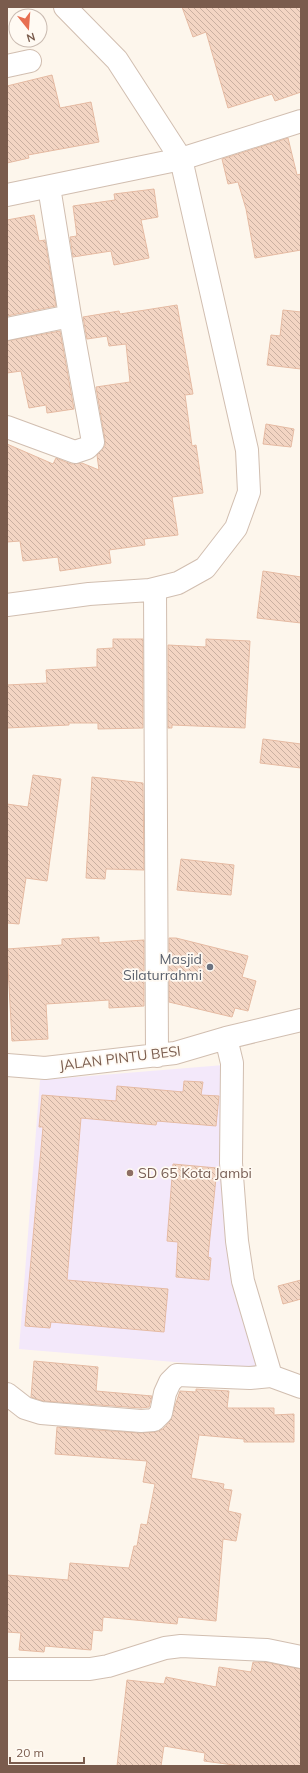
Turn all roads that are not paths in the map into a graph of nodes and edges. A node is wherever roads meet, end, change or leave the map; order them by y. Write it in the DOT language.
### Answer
graph roads {
  1 [pos="65,7"];
  2 [pos="30,61"];
  3 [pos="7,66"];
  4 [pos="301,121"];
  5 [pos="181,160"];
  6 [pos="49,187"];
  7 [pos="7,195"];
  8 [pos="70,316"];
  9 [pos="7,329"];
  10 [pos="7,427"];
  11 [pos="155,589"];
  12 [pos="7,605"];
  13 [pos="301,1020"];
  14 [pos="226,1038"];
  15 [pos="156,1056"];
  16 [pos="7,1065"];
  17 [pos="271,1376"];
  18 [pos="301,1387"];
  19 [pos="7,1394"];
  20 [pos="301,1657"];
  21 [pos="7,1668"];
  1 -- 5 [label="street"];
  2 -- 3 [label="street"];
  4 -- 5 [label="street"];
  5 -- 6 [label="street"];
  5 -- 11 [label="street"];
  6 -- 7 [label="street"];
  6 -- 8 [label="street"];
  8 -- 9 [label="street"];
  8 -- 10 [label="street"];
  11 -- 12 [label="street"];
  11 -- 15 [label="street"];
  13 -- 14 [label="street, JALAN PINTU BESI"];
  14 -- 15 [label="street, JALAN PINTU BESI"];
  14 -- 17 [label="street"];
  15 -- 16 [label="street, JALAN PINTU BESI"];
  17 -- 18 [label="street"];
  17 -- 19 [label="street"];
  20 -- 21 [label="street"];
}
